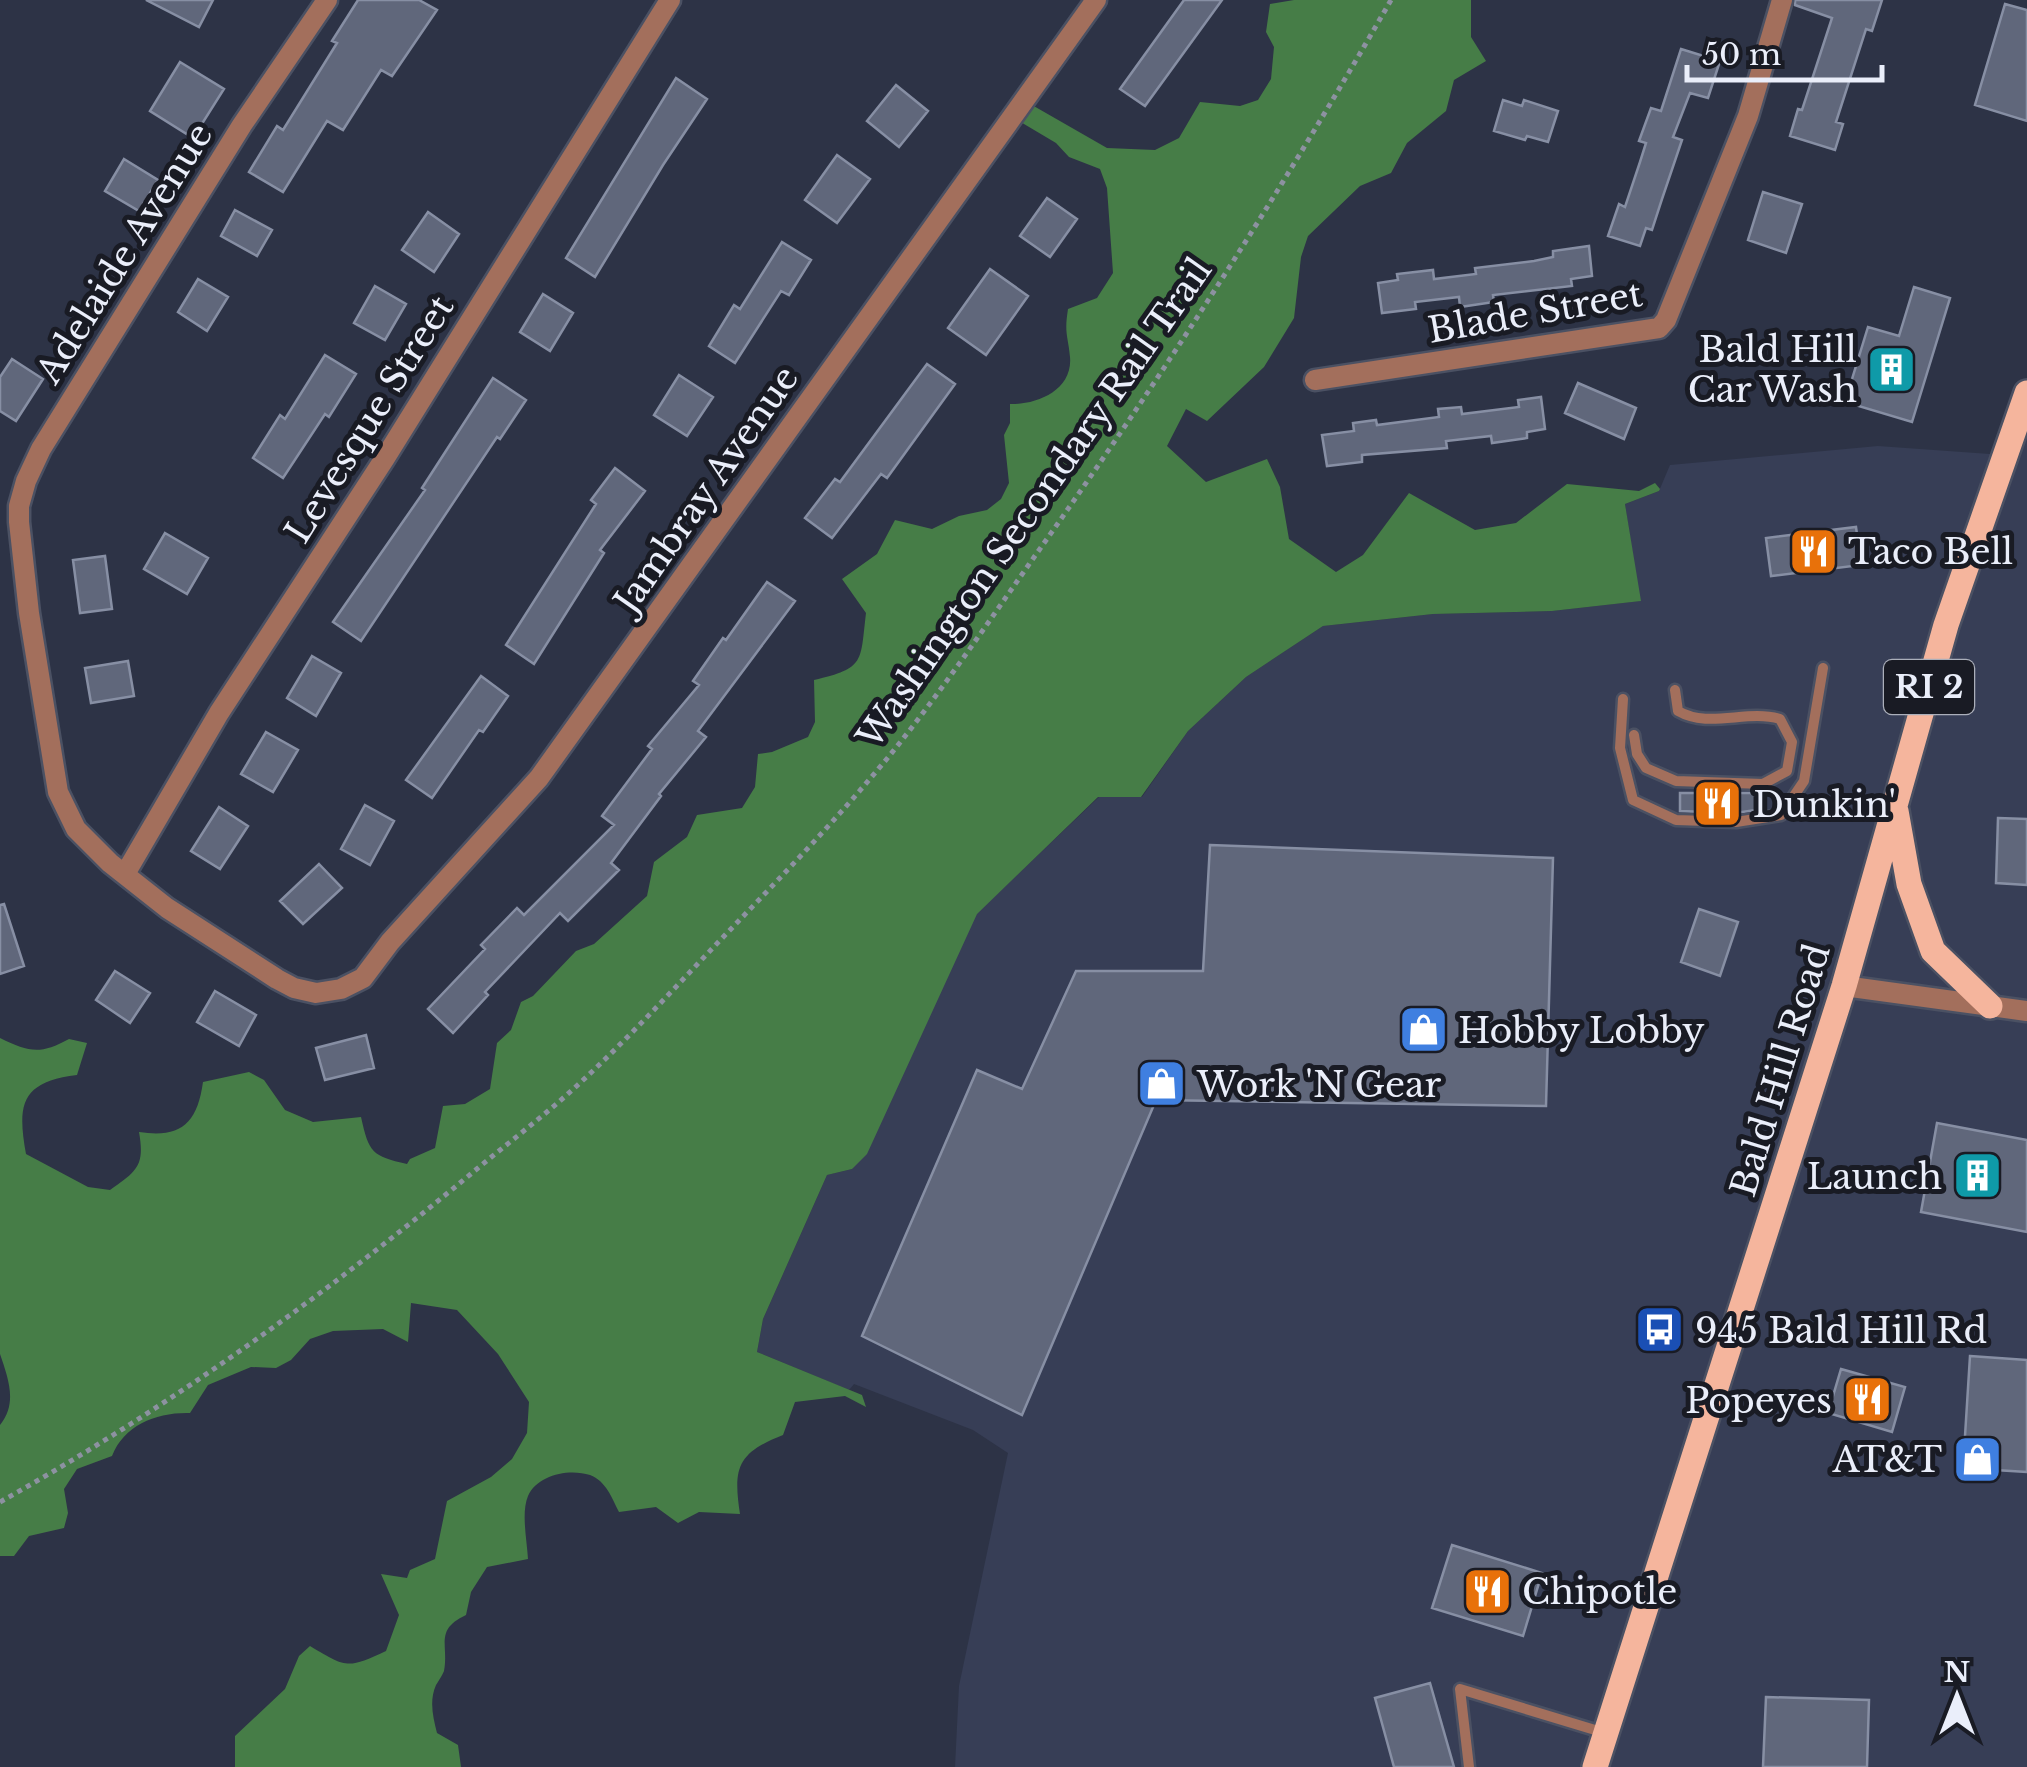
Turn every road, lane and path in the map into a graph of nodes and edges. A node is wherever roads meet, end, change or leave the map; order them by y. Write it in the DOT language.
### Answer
graph roads {
  1 [pos="327,0"];
  2 [pos="670,0"];
  3 [pos="1096,0"];
  4 [pos="1391,0"];
  5 [pos="1782,0"];
  6 [pos="1315,380"];
  7 [pos="2027,393"];
  8 [pos="1823,668"];
  9 [pos="1676,690"];
  10 [pos="1623,698"];
  11 [pos="1634,736"];
  12 [pos="1895,805"];
  13 [pos="125,874"];
  14 [pos="1844,986"];
  15 [pos="341,988"];
  16 [pos="1990,1006"];
  17 [pos="2027,1012"];
  18 [pos="0,1502"];
  19 [pos="1606,1734"];
  20 [pos="1469,1767"];
  21 [pos="1595,1767"];
  1 -- 13 [label="street, Adelaide Avenue"];
  2 -- 13 [label="street, Levesque Street"];
  3 -- 15 [label="street, Jambray Avenue"];
  4 -- 18 [label="path, Washington Secondary Rail Trail"];
  5 -- 6 [label="street, Blade Street"];
  7 -- 12 [label="main road, Bald Hill Road / RI 2"];
  8 -- 10 [label="lane"];
  9 -- 11 [label="lane"];
  12 -- 14 [label="main road, Bald Hill Road / RI 2"];
  12 -- 16 [label="main road"];
  13 -- 15 [label="street, Adelaide Avenue"];
  14 -- 16 [label="street"];
  14 -- 19 [label="main road, Bald Hill Road / RI 2"];
  16 -- 17 [label="street"];
  19 -- 20 [label="lane"];
  19 -- 21 [label="main road, Bald Hill Road / RI 2"];
}
